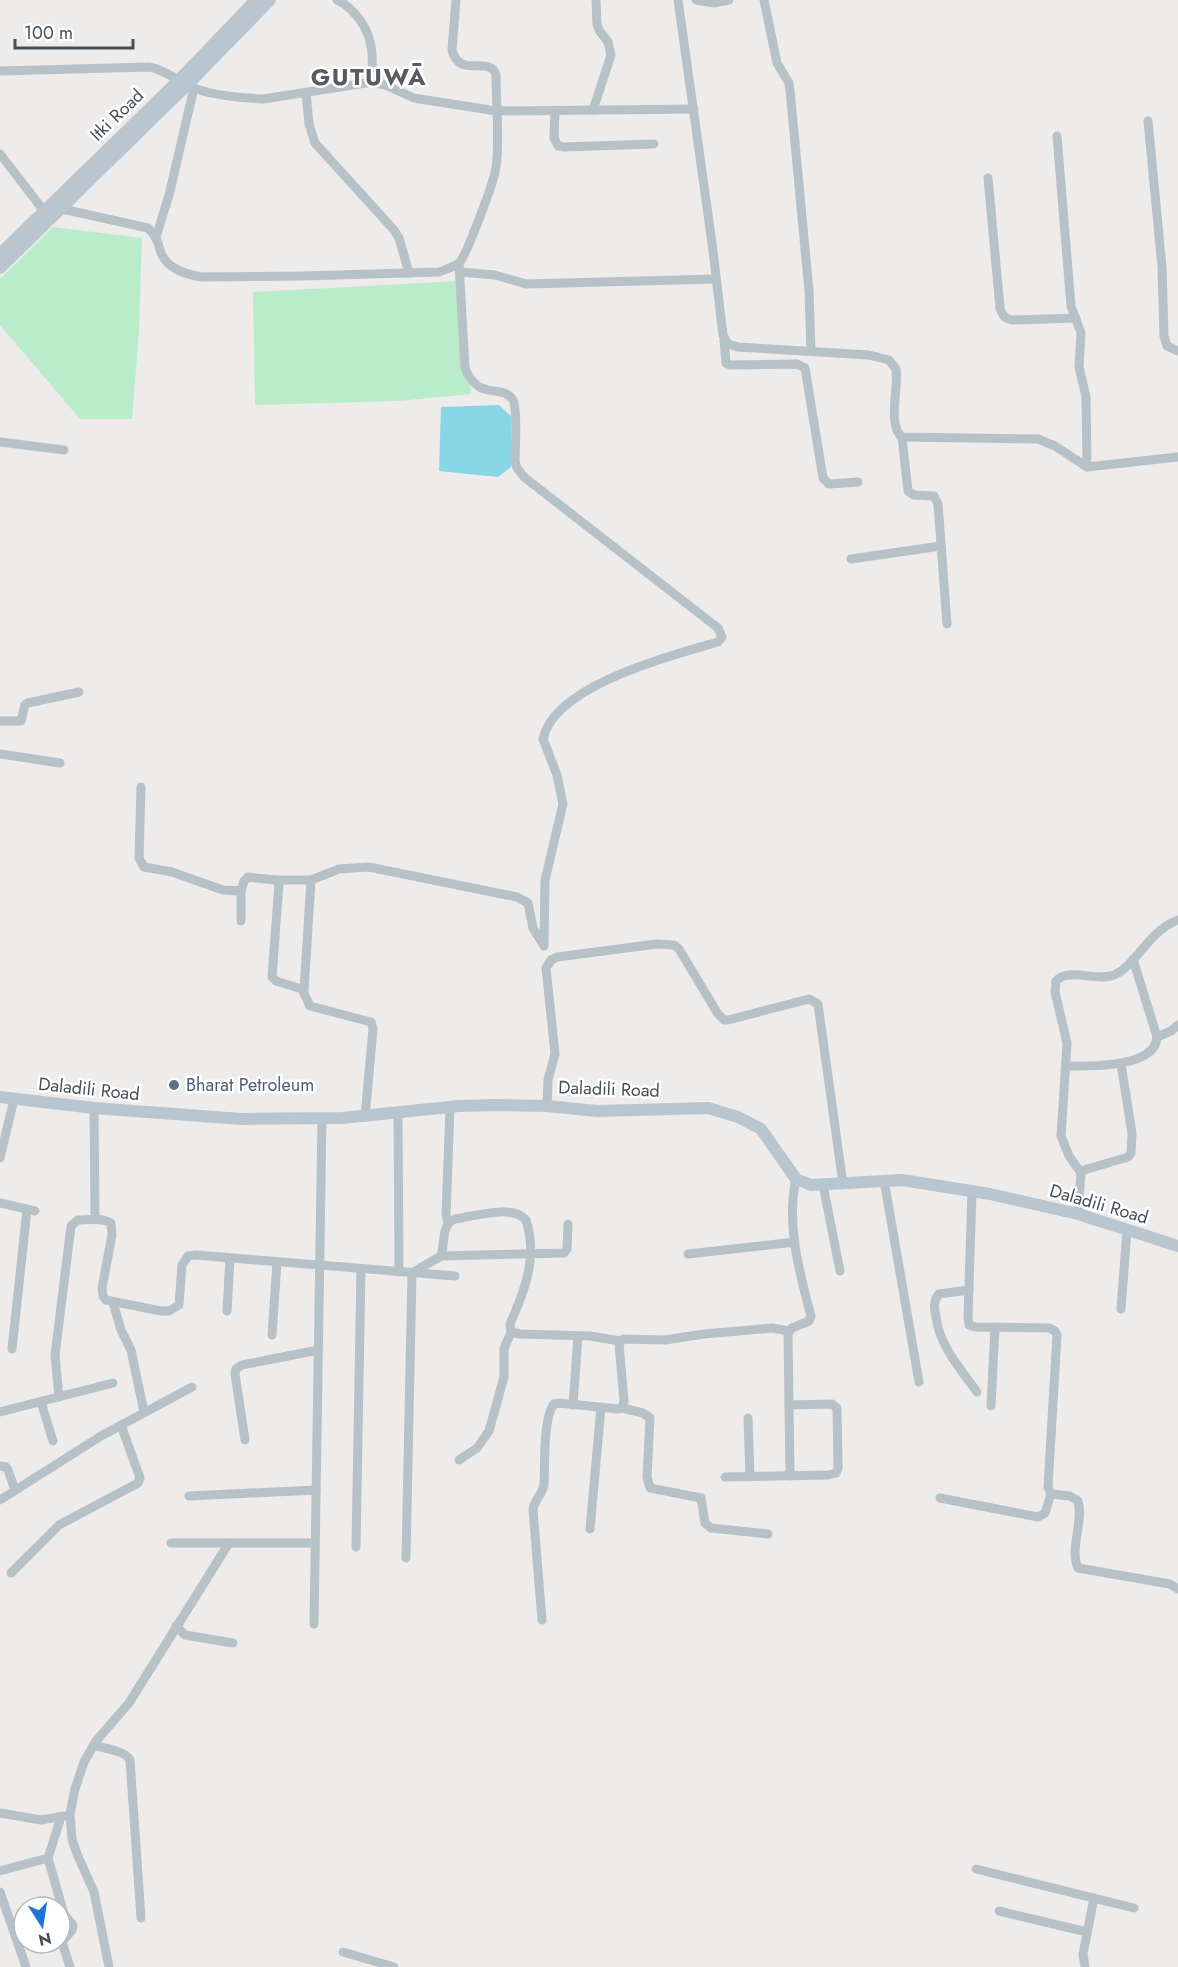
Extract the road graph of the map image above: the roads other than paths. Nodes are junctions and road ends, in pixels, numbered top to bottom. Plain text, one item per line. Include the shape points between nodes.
1 (256, 0) edge
2 (270, 0) edge
3 (337, 0) edge
4 (456, 0) edge
5 (596, 0) edge
6 (678, 0) edge
7 (696, 0) edge
8 (729, 0) edge
9 (764, 0) edge
10 (0, 70) edge
11 (372, 82) junction
12 (187, 84) junction
13 (306, 93) junction
14 (694, 109) junction
15 (555, 110) junction
16 (593, 110) junction
17 (496, 111) junction
18 (1148, 121) dead end
19 (1056, 136) dead end
20 (654, 144) dead end
21 (0, 154) edge
22 (988, 178) dead end
23 (52, 208) junction
24 (156, 237) junction
25 (0, 254) edge
26 (0, 268) edge
27 (460, 268) junction
28 (409, 273) junction
29 (716, 279) junction
30 (1077, 318) junction
31 (724, 339) junction
32 (811, 351) junction
33 (1178, 351) edge
34 (902, 437) junction
35 (0, 442) edge
36 (64, 450) dead end
37 (1178, 457) edge
38 (1087, 467) junction
39 (858, 482) dead end
40 (941, 546) junction
41 (851, 559) dead end
42 (947, 624) dead end
43 (79, 692) dead end
44 (0, 721) edge
45 (0, 754) edge
46 (60, 763) dead end
47 (141, 787) dead end
48 (275, 880) junction
49 (311, 880) junction
50 (241, 891) junction
51 (1178, 920) edge
52 (241, 921) dead end
53 (544, 946) junction
54 (1133, 959) junction
55 (551, 960) junction
56 (304, 991) junction
57 (1178, 1025) edge
58 (1157, 1037) junction
59 (1121, 1064) junction
60 (1067, 1066) junction
61 (0, 1097) edge
62 (14, 1099) junction
63 (547, 1106) junction
64 (94, 1108) junction
65 (450, 1108) junction
66 (398, 1113) junction
67 (365, 1117) junction
68 (322, 1119) junction
69 (0, 1158) edge
70 (1081, 1173) junction
71 (796, 1179) junction
72 (884, 1180) junction
73 (843, 1184) junction
74 (823, 1185) junction
75 (972, 1192) junction
76 (0, 1203) edge
77 (1078, 1214) junction
78 (95, 1219) junction
79 (448, 1222) junction
80 (568, 1224) dead end
81 (1128, 1230) junction
82 (795, 1242) junction
83 (1178, 1246) edge
84 (688, 1254) dead end
85 (530, 1255) junction
86 (441, 1256) junction
87 (230, 1258) junction
88 (277, 1262) junction
89 (319, 1266) junction
90 (361, 1269) junction
91 (840, 1271) dead end
92 (399, 1272) junction
93 (412, 1273) junction
94 (455, 1276) dead end
95 (969, 1290) junction
96 (113, 1302) junction
97 (1121, 1309) dead end
98 (227, 1311) dead end
99 (995, 1327) junction
100 (789, 1331) junction
101 (511, 1332) junction
102 (272, 1335) dead end
103 (578, 1336) junction
104 (620, 1341) junction
105 (12, 1349) dead end
106 (318, 1350) junction
107 (919, 1382) dead end
108 (113, 1383) dead end
109 (192, 1387) dead end
110 (977, 1392) dead end
111 (59, 1397) junction
112 (41, 1402) junction
113 (573, 1405) junction
114 (789, 1406) junction
115 (992, 1406) dead end
116 (601, 1407) junction
117 (622, 1408) junction
118 (0, 1412) edge
119 (144, 1412) junction
120 (748, 1418) dead end
121 (121, 1425) junction
122 (244, 1440) dead end
123 (53, 1441) dead end
124 (459, 1460) dead end
125 (0, 1466) edge
126 (790, 1476) junction
127 (725, 1477) dead end
128 (750, 1477) junction
129 (15, 1490) junction
130 (316, 1490) junction
131 (1051, 1494) junction
132 (189, 1496) dead end
133 (940, 1498) dead end
134 (0, 1500) edge
135 (590, 1529) dead end
136 (768, 1534) dead end
137 (171, 1543) dead end
138 (229, 1543) junction
139 (315, 1543) junction
140 (356, 1547) dead end
141 (406, 1558) dead end
142 (11, 1573) dead end
143 (1178, 1588) edge
144 (542, 1620) dead end
145 (314, 1624) dead end
146 (176, 1626) junction
147 (233, 1643) dead end
148 (94, 1745) junction
149 (0, 1813) edge
150 (65, 1816) junction
151 (48, 1858) junction
152 (976, 1869) dead end
153 (0, 1871) edge
154 (0, 1892) edge
155 (1094, 1898) junction
156 (1134, 1908) dead end
157 (999, 1911) dead end
158 (141, 1918) dead end
159 (1087, 1932) junction
160 (343, 1952) dead end
161 (26, 1967) edge
162 (70, 1967) edge
163 (109, 1967) edge
164 (394, 1967) edge
165 (1085, 1967) edge

1 - 12 main road, Itki Road
2 - 12 main road
3 - 11 street via 349,7 370,36
4 - 17 street via 454,57 464,65 494,70
5 - 16 street via 597,24 611,55
6 - 14 street
7 - 8 street
9 - 32 street via 777,63 790,90
10 - 12 street via 149,67 161,69
11 - 13 street
11 - 17 street via 414,98
12 - 13 street via 245,98
12 - 23 main road, Itki Road
12 - 24 street via 169,195
13 - 28 street via 315,143 394,230
14 - 16 street
14 - 29 street
15 - 16 street
15 - 17 street
15 - 20 street via 554,138 558,146
17 - 27 street via 494,179
18 - 33 street via 1162,267 1164,336 1167,346
19 - 30 street via 1071,306
21 - 23 street
22 - 30 street via 1003,315 1013,320
23 - 24 street via 143,226
23 - 25 main road, Itki Road
23 - 26 main road
24 - 28 street via 169,264 201,277
27 - 28 street
27 - 29 street via 526,284
27 - 53 street via 465,368 478,387 512,398 515,462 520,472 718,628 722,637 718,642 596,685 548,726 543,739 563,804 545,880
29 - 31 street
30 - 38 street via 1081,333 1079,367 1086,397
31 - 32 street via 738,347
31 - 39 street via 726,363 730,365 797,364 805,368 823,478 830,484
32 - 34 street via 869,355 894,364 895,423
34 - 38 street via 1038,439
34 - 40 street via 908,491 936,499
35 - 36 street
37 - 38 street
40 - 41 street
40 - 42 street
43 - 44 street via 28,703 21,721
45 - 46 street
47 - 50 street via 141,865 223,890
48 - 49 street
48 - 50 street via 249,877
48 - 56 street via 279,886 272,977
49 - 53 street via 339,869 369,867 516,897 528,903 533,928
49 - 56 street
50 - 52 street
51 - 54 street via 1154,935
53 - 55 street
54 - 58 street
54 - 60 street via 1113,975 1064,975 1056,981
55 - 63 street via 546,968 555,1054
55 - 73 street via 674,945 724,1020 815,1000 820,1008
56 - 67 street via 310,1006 367,1020 373,1025
57 - 58 street
58 - 59 street via 1149,1053
59 - 60 street
59 - 70 street via 1132,1133 1131,1153
60 - 70 street via 1062,1136
61 - 62 main road, Daladili Road
62 - 64 main road, Daladili Road
62 - 69 street
63 - 65 main road, Daladili Road
63 - 71 main road, Daladili Road via 597,1111 692,1108 724,1112 761,1129
64 - 68 main road, Daladili Road via 241,1119
64 - 78 street
65 - 66 main road, Daladili Road
65 - 79 street
66 - 67 main road, Daladili Road
66 - 92 street
67 - 68 main road, Daladili Road
68 - 89 street
70 - 77 street
71 - 74 main road, Daladili Road
71 - 82 street via 792,1207
72 - 73 main road, Daladili Road
72 - 75 main road, Daladili Road
72 - 107 street
73 - 74 main road, Daladili Road
74 - 91 street
75 - 77 main road, Daladili Road
75 - 95 street
76 - 105 street via 31,1210
77 - 81 main road, Daladili Road
78 - 96 street via 111,1223 102,1288 103,1296
78 - 111 street via 78,1220 71,1226 55,1355
79 - 85 street via 516,1212 528,1227
79 - 86 street
80 - 85 street via 566,1251
81 - 83 main road, Daladili Road
81 - 97 street
82 - 84 street
82 - 100 street via 811,1316 809,1321
85 - 86 street
85 - 101 street via 528,1277 510,1324
86 - 93 street
87 - 88 street
87 - 96 street via 188,1256 182,1265 178,1305 170,1311
87 - 98 street
88 - 89 street
88 - 102 street
89 - 90 street
89 - 106 street
90 - 92 street
90 - 140 street
92 - 93 street
93 - 94 street
93 - 141 street
95 - 99 street via 969,1325
95 - 110 street via 939,1294 934,1301 942,1342
96 - 119 street via 120,1330 131,1350
99 - 115 street
99 - 131 street via 1049,1328 1057,1335 1048,1487
100 - 104 street via 772,1328
100 - 114 street
101 - 103 street
101 - 124 street via 504,1349 504,1377 489,1431 480,1445
103 - 104 street
103 - 113 street
104 - 117 street
106 - 122 street via 236,1369
106 - 130 street
108 - 111 street
109 - 119 street
111 - 112 street
112 - 118 street
112 - 123 street
113 - 116 street
113 - 144 street via 551,1406 544,1485 533,1505
114 - 126 street
114 - 126 street via 831,1404 838,1412 836,1473
116 - 117 street
116 - 135 street
117 - 136 street via 650,1418 646,1480 650,1488 701,1498 705,1523 711,1528
119 - 121 street
120 - 128 street
121 - 129 street
121 - 142 street via 140,1478 138,1483 59,1525
125 - 129 street via 8,1470
126 - 128 street
127 - 128 street
129 - 134 street
130 - 132 street
130 - 139 street
131 - 133 street via 1045,1513 1038,1517
131 - 143 street via 1078,1501 1078,1568
137 - 138 street
138 - 139 street
138 - 146 street
139 - 145 street
146 - 147 street via 185,1635
146 - 148 street via 129,1703
148 - 150 street
148 - 158 street via 127,1755 130,1760
149 - 150 street via 41,1820
150 - 151 street
150 - 163 street via 94,1892
151 - 153 street
151 - 162 street via 64,1914 73,1925 62,1942
152 - 155 street
154 - 161 street
155 - 156 street
155 - 159 street
157 - 159 street
159 - 165 street
160 - 164 street

